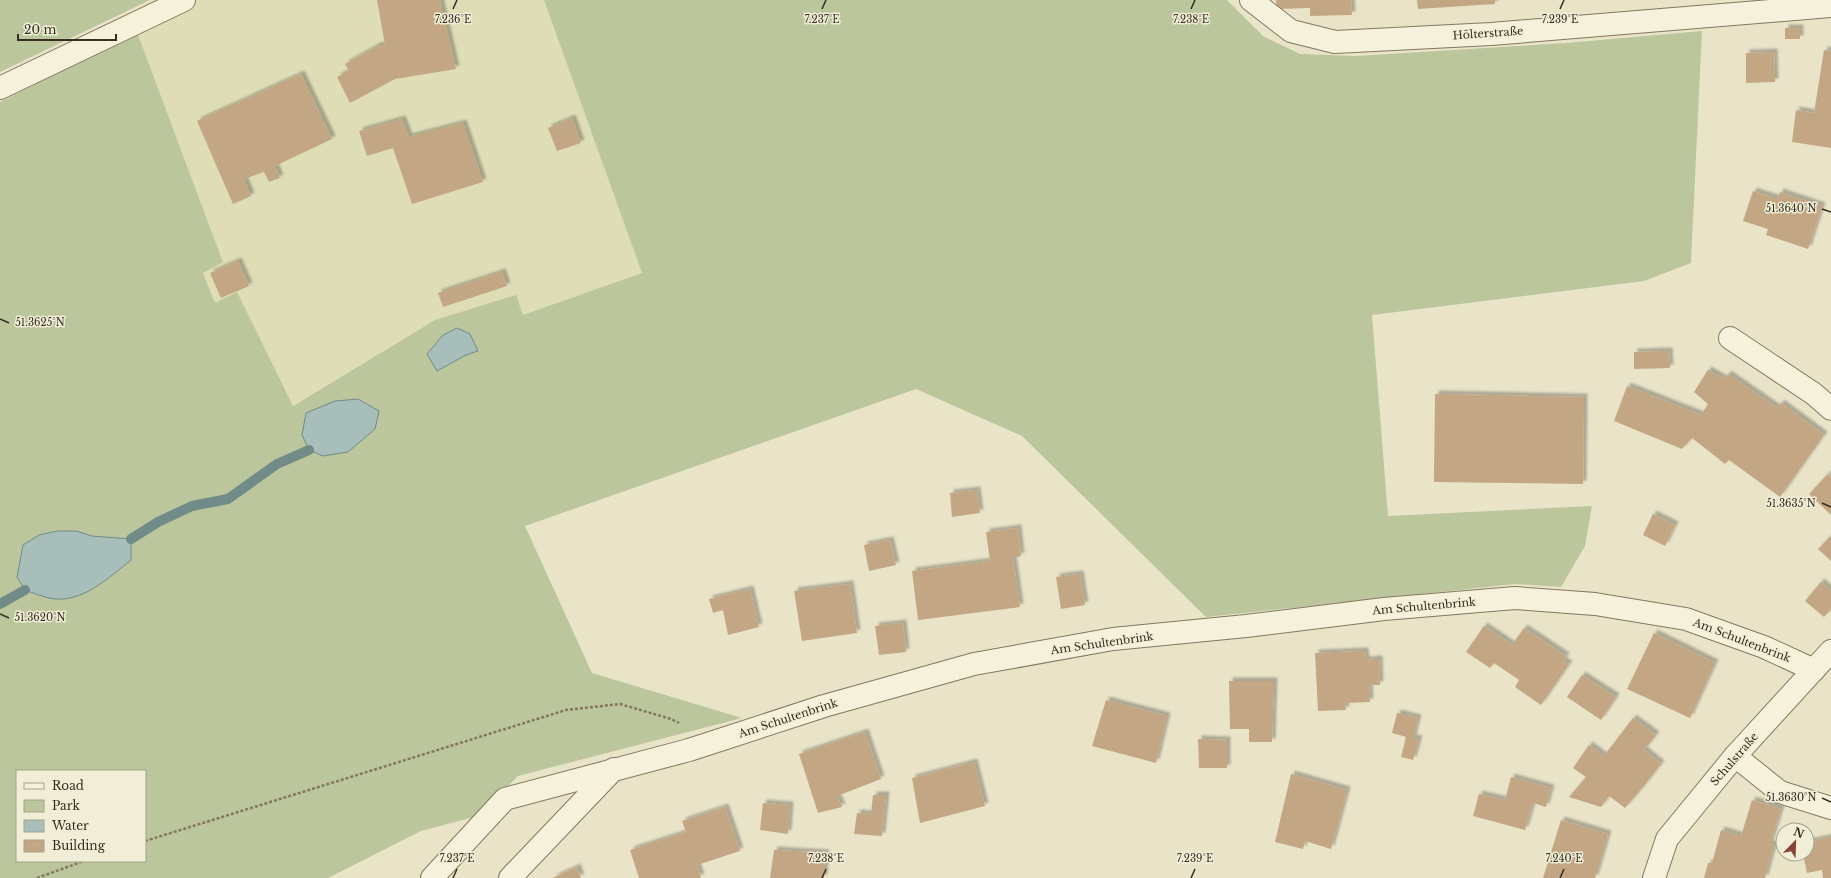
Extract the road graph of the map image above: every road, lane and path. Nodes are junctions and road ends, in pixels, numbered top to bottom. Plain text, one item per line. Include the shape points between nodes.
1 (184, 0) edge
2 (1251, 0) edge
3 (1831, 6) edge
4 (0, 88) edge
5 (1730, 338) dead end
6 (1831, 409) edge
7 (1831, 651) edge
8 (1814, 670) junction
9 (715, 742) junction
10 (1735, 756) junction
11 (614, 770) junction
12 (1831, 808) edge
13 (146, 841) edge
14 (81, 862) edge
15 (37, 878) edge
16 (432, 878) edge
17 (510, 878) edge
18 (1654, 878) edge

1 - 4 street
2 - 3 street, Hölterstraße via 1291,31 1335,42 1491,34
5 - 6 street via 1814,394
7 - 8 street, Schulstraße
8 - 9 street, Am Schultenbrink via 1764,647 1686,619 1595,604 1515,598 1384,609 1113,639 974,664 824,706
8 - 10 street, Schulstraße
9 - 11 street, Am Schultenbrink
9 - 13 path via 671,719 620,704 566,710
10 - 12 street via 1780,792
10 - 18 street, Schulstraße via 1666,839
11 - 16 street, Am Schultenbrink via 505,799
11 - 17 street
14 - 15 path

